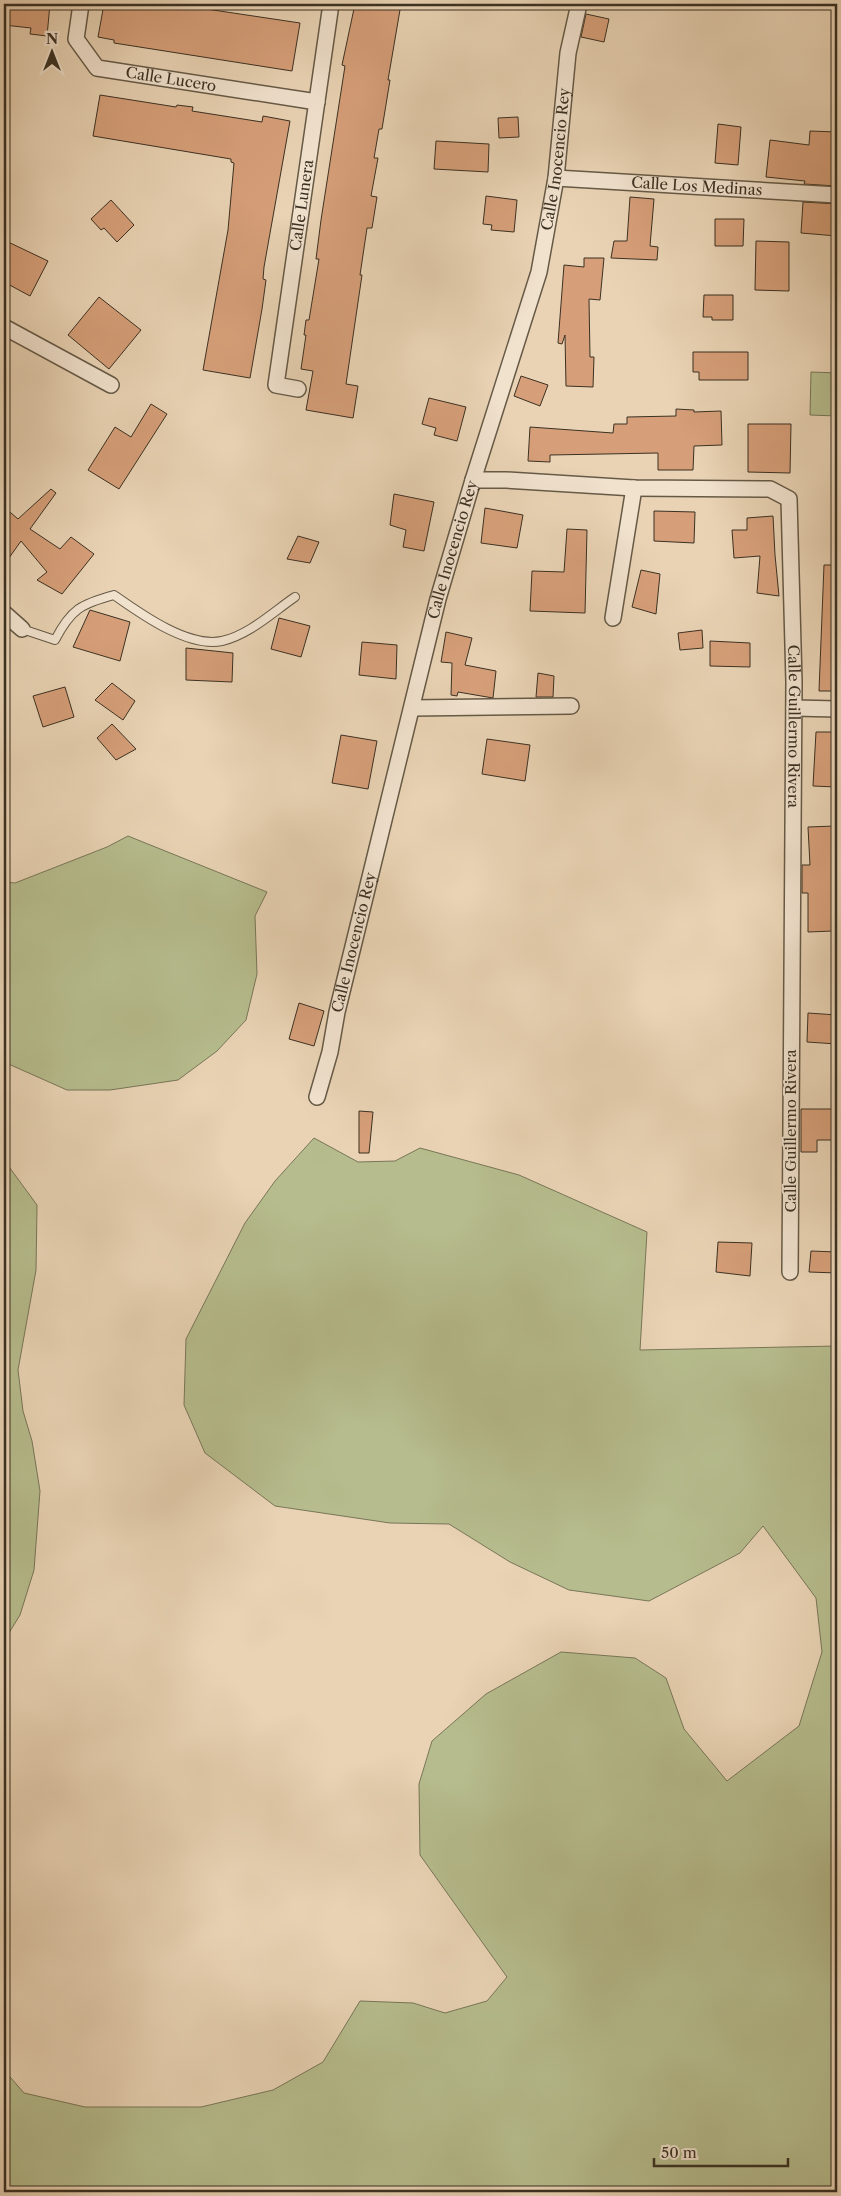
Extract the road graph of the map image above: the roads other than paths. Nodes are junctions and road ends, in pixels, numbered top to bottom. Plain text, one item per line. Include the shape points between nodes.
1 (81, 4) edge
2 (331, 4) edge
3 (579, 4) edge
4 (317, 102) junction
5 (556, 178) junction
6 (837, 196) edge
7 (4, 326) edge
8 (110, 385) dead end
9 (298, 389) dead end
10 (472, 480) junction
11 (634, 488) junction
12 (295, 597) dead end
13 (4, 613) edge
14 (613, 618) dead end
15 (22, 630) joint
16 (571, 706) dead end
17 (412, 708) junction
18 (794, 708) junction
19 (837, 709) edge
20 (317, 1097) dead end
21 (790, 1272) dead end

1 - 4 street, Calle Lucero via 76,39 97,68
2 - 4 street, Calle Lunera
3 - 5 street, Calle Inocencio Rey via 568,54
4 - 9 street, Calle Lunera via 276,384
5 - 6 street, Calle Los Medinas
5 - 10 street, Calle Inocencio Rey via 539,272
7 - 8 street
10 - 11 street, Calle Guillermo Rivera
10 - 17 street, Calle Inocencio Rey via 438,599
11 - 14 street
11 - 18 street, Calle Guillermo Rivera via 770,489 788,499
12 - 15 lane via 245,631 223,641 205,642 180,635 114,595 88,602 69,616 55,640
13 - 15 street
16 - 17 street
17 - 20 street, Calle Inocencio Rey
18 - 19 street
18 - 21 street, Calle Guillermo Rivera

